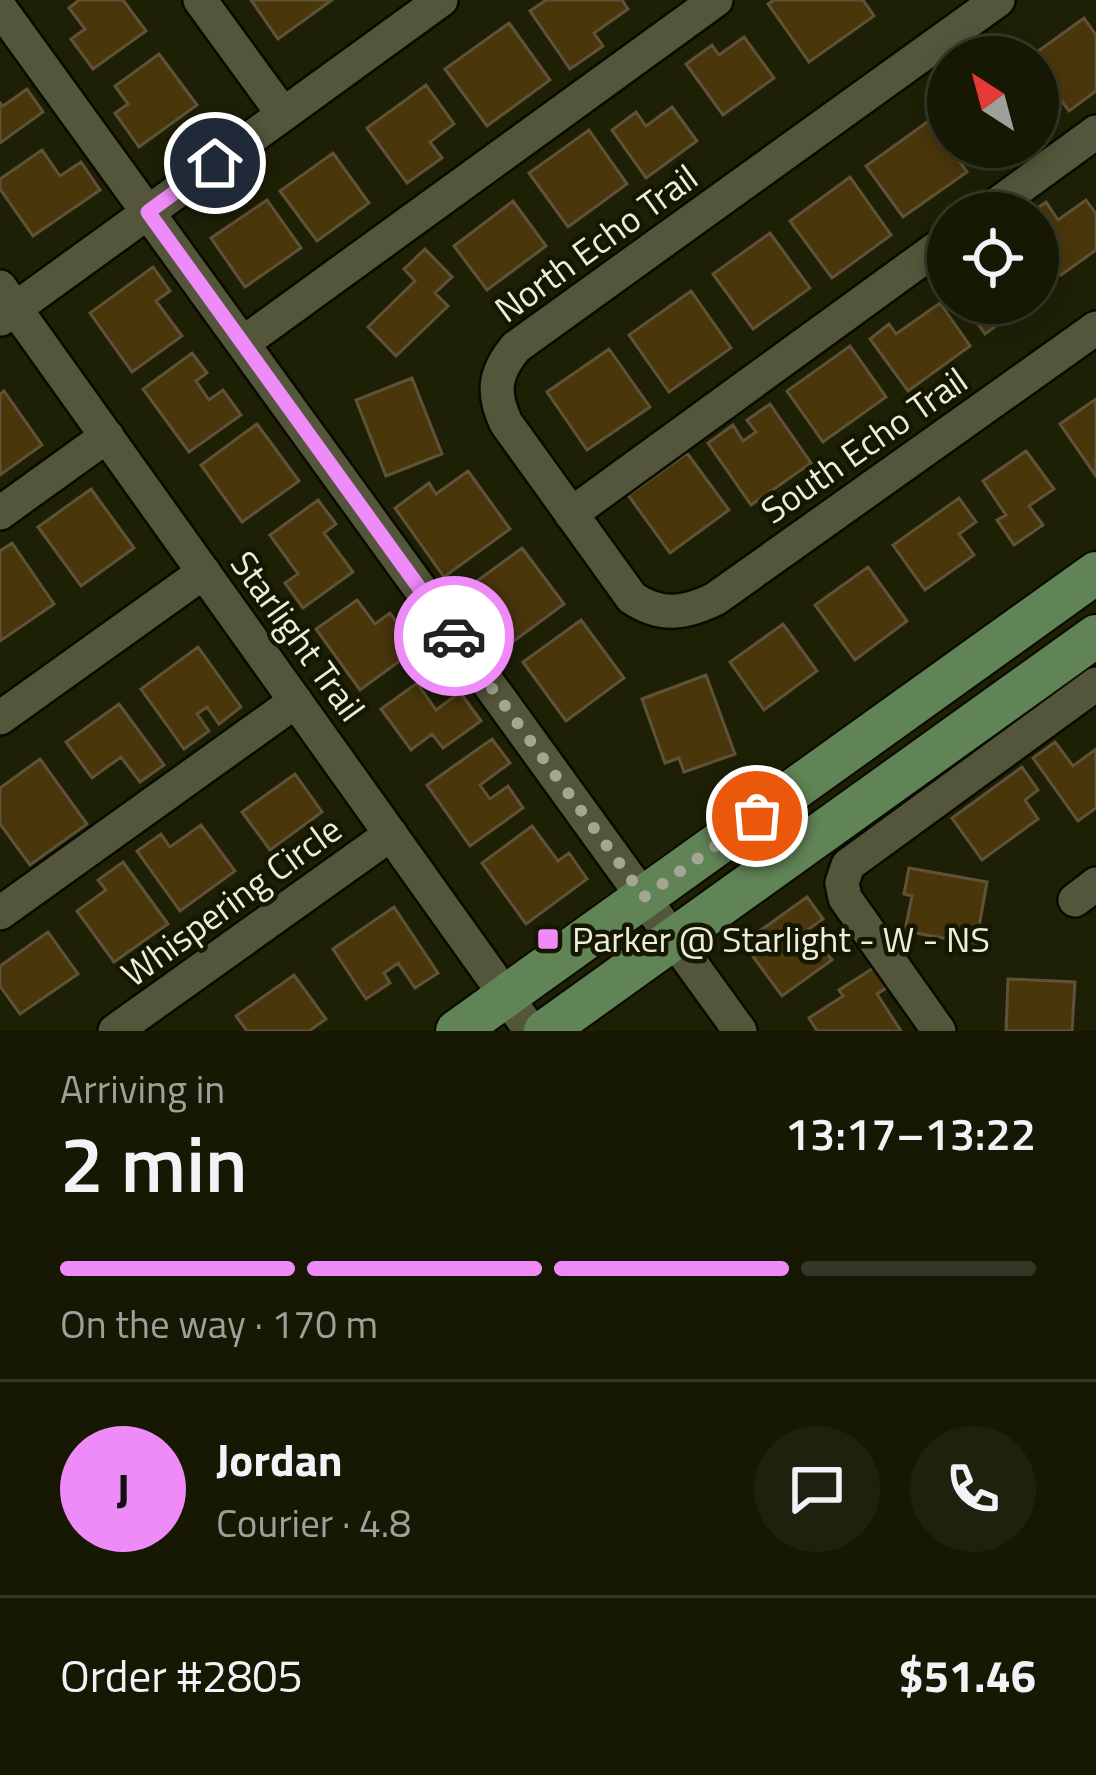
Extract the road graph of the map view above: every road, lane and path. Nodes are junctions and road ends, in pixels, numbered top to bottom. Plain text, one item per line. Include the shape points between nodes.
1 (200, 0) edge
2 (441, 0) edge
3 (716, 0) edge
4 (998, 0) edge
5 (0, 8) edge
6 (283, 114) junction
7 (1096, 132) edge
8 (1014, 192) edge
9 (148, 212) junction
10 (927, 255) edge
11 (5, 305) edge
12 (1096, 328) edge
13 (243, 343) junction
14 (107, 436) junction
15 (0, 513) edge
16 (572, 514) junction
17 (204, 572) junction
18 (1096, 572) edge
19 (671, 613) joint
20 (1096, 636) edge
21 (1096, 684) edge
22 (296, 701) junction
23 (0, 718) edge
24 (391, 834) junction
25 (644, 897) junction
26 (0, 913) edge
27 (673, 939) junction
28 (506, 996) junction
29 (116, 1031) edge
30 (457, 1031) edge
31 (531, 1031) edge
32 (544, 1031) edge
33 (740, 1031) edge
34 (939, 1031) edge

1 - 6 street
2 - 6 street
3 - 13 street
4 - 16 street, North Echo Trail via 503,363 496,402
5 - 9 street
6 - 9 street
7 - 8 street
9 - 11 street
9 - 13 street
10 - 16 street
11 - 14 street, Starlight Trail
12 - 19 street, South Echo Trail via 715,599
13 - 25 street
14 - 15 street
14 - 17 street, Starlight Trail
16 - 19 street, North Echo Trail via 632,598
17 - 22 street, Starlight Trail
17 - 23 street
18 - 25 main road
20 - 27 main road
21 - 34 street via 848,865 845,898
22 - 24 street, Starlight Trail
22 - 26 street
24 - 28 street, Starlight Trail
24 - 29 street, Whispering Circle
25 - 27 street
25 - 28 main road
27 - 32 main road
27 - 33 street
28 - 30 main road
28 - 31 street, Starlight Trail

